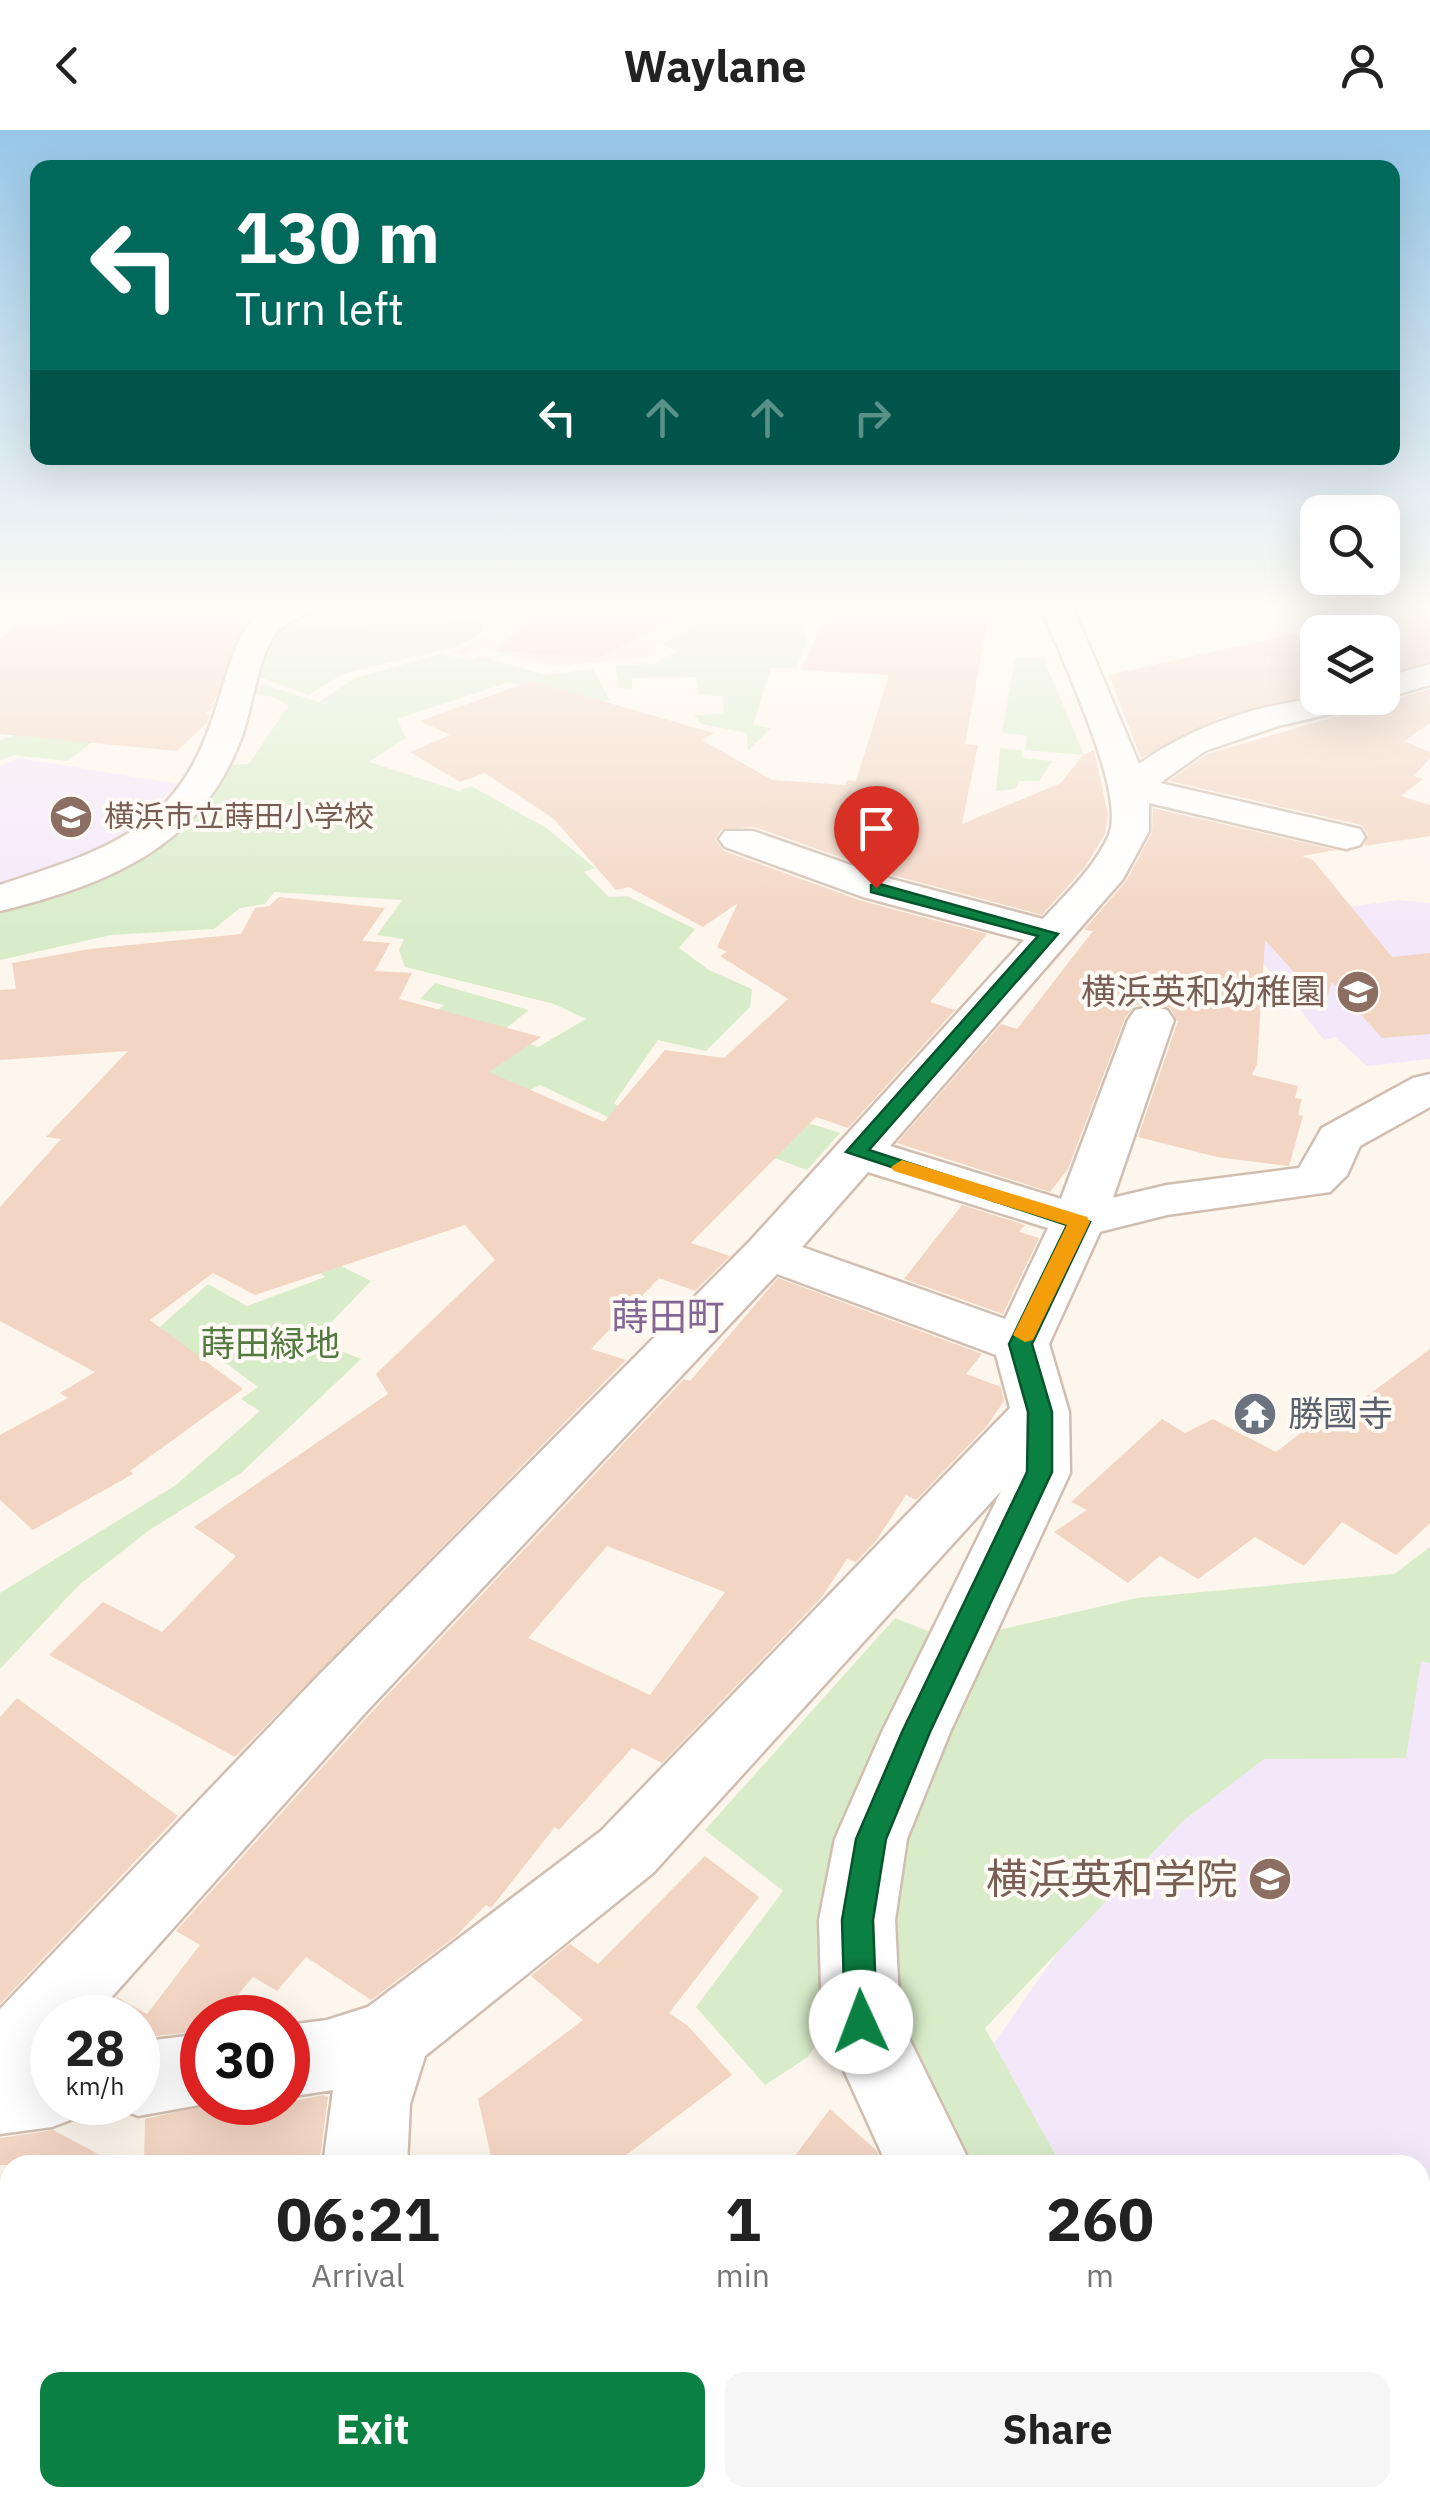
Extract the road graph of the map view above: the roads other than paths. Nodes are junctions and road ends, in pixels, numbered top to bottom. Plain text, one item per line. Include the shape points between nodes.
1 (231, 714) edge
2 (1100, 714) edge
3 (1286, 714) edge
4 (1130, 787) junction
5 (1346, 837) dead end
6 (739, 840) dead end
7 (0, 899) edge
8 (1049, 934) junction
9 (1151, 1020) dead end
10 (1430, 1088) edge
11 (856, 1152) junction
12 (1079, 1222) junction
13 (768, 1253) junction
14 (1020, 1344) junction
15 (1040, 1412) junction
16 (392, 2035) junction
17 (310, 2058) edge
18 (0, 2064) edge
19 (30, 2093) edge
20 (0, 2096) edge
21 (366, 2155) edge
22 (924, 2155) edge

1 - 7 street via 200,790 162,828 116,860
2 - 4 street
3 - 4 street via 1192,743
4 - 5 street
4 - 8 street via 1130,832 1109,871
6 - 8 street via 876,888
8 - 11 street
9 - 12 street
10 - 12 street via 1339,1138 1322,1175 1312,1181 1167,1200
11 - 12 street
11 - 13 street
12 - 14 street
13 - 14 street
13 - 18 street via 384,1650
14 - 15 street
15 - 16 street via 627,1852
15 - 22 street via 1040,1472 871,1839 858,1920 861,2022
16 - 17 street
16 - 21 street via 369,2104
19 - 20 street

